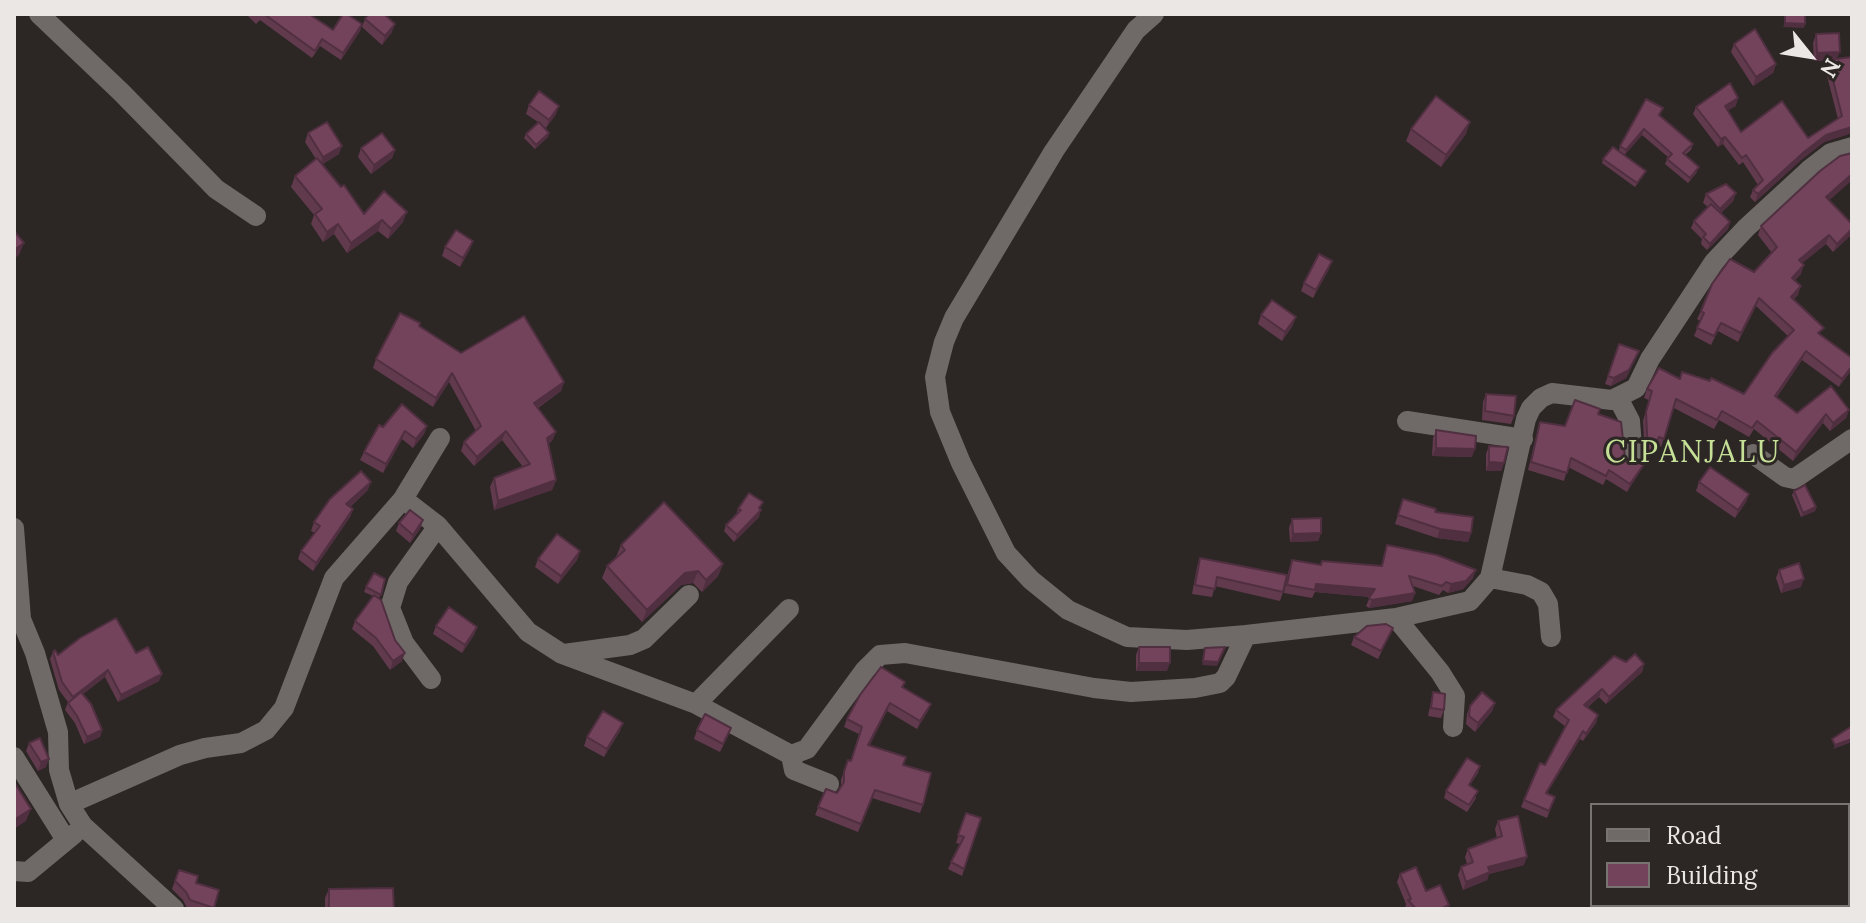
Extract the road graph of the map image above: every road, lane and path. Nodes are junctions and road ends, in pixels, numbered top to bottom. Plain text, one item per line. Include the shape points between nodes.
1 (39, 14) edge
2 (1154, 14) edge
3 (1852, 147) edge
4 (256, 216) dead end
5 (1618, 398) junction
6 (1407, 421) dead end
7 (440, 438) dead end
8 (1523, 439) junction
9 (1852, 439) edge
10 (1753, 454) dead end
11 (1633, 459) edge
12 (403, 499) junction
13 (438, 526) junction
14 (14, 528) edge
15 (1490, 578) junction
16 (689, 595) dead end
17 (789, 609) dead end
18 (1396, 618) junction
19 (1246, 635) junction
20 (1551, 637) dead end
21 (562, 654) junction
22 (431, 679) dead end
23 (696, 704) junction
24 (1453, 727) dead end
25 (791, 755) junction
26 (14, 757) edge
27 (829, 784) dead end
28 (69, 804) junction
29 (83, 826) junction
30 (66, 840) junction
31 (14, 871) edge
32 (174, 909) edge

1 - 4 street via 216,189
2 - 19 street via 1136,30 1054,151 954,318 935,377 940,412 1006,553 1068,610 1127,637 1187,640
3 - 5 street via 1831,153 1714,262 1636,388
5 - 8 street via 1552,393 1531,408
5 - 11 street via 1630,421
6 - 8 street
7 - 12 street
8 - 15 street
9 - 10 street via 1794,479
12 - 13 street
12 - 28 street via 334,578 284,708 266,730 241,743 180,755
13 - 21 street via 528,632
13 - 22 street via 398,582 390,608 404,643
14 - 28 street via 21,619 58,732 59,770
15 - 18 street via 1470,601
15 - 20 street via 1541,592 1548,604
16 - 21 street via 644,639
17 - 23 street
18 - 19 street
18 - 24 street via 1455,696
19 - 25 street via 1220,683 1131,692 905,653 880,655 807,749
21 - 23 street
23 - 25 street
25 - 27 street via 794,770
26 - 30 street
28 - 29 street
29 - 30 street
29 - 32 street
30 - 31 street via 28,872

